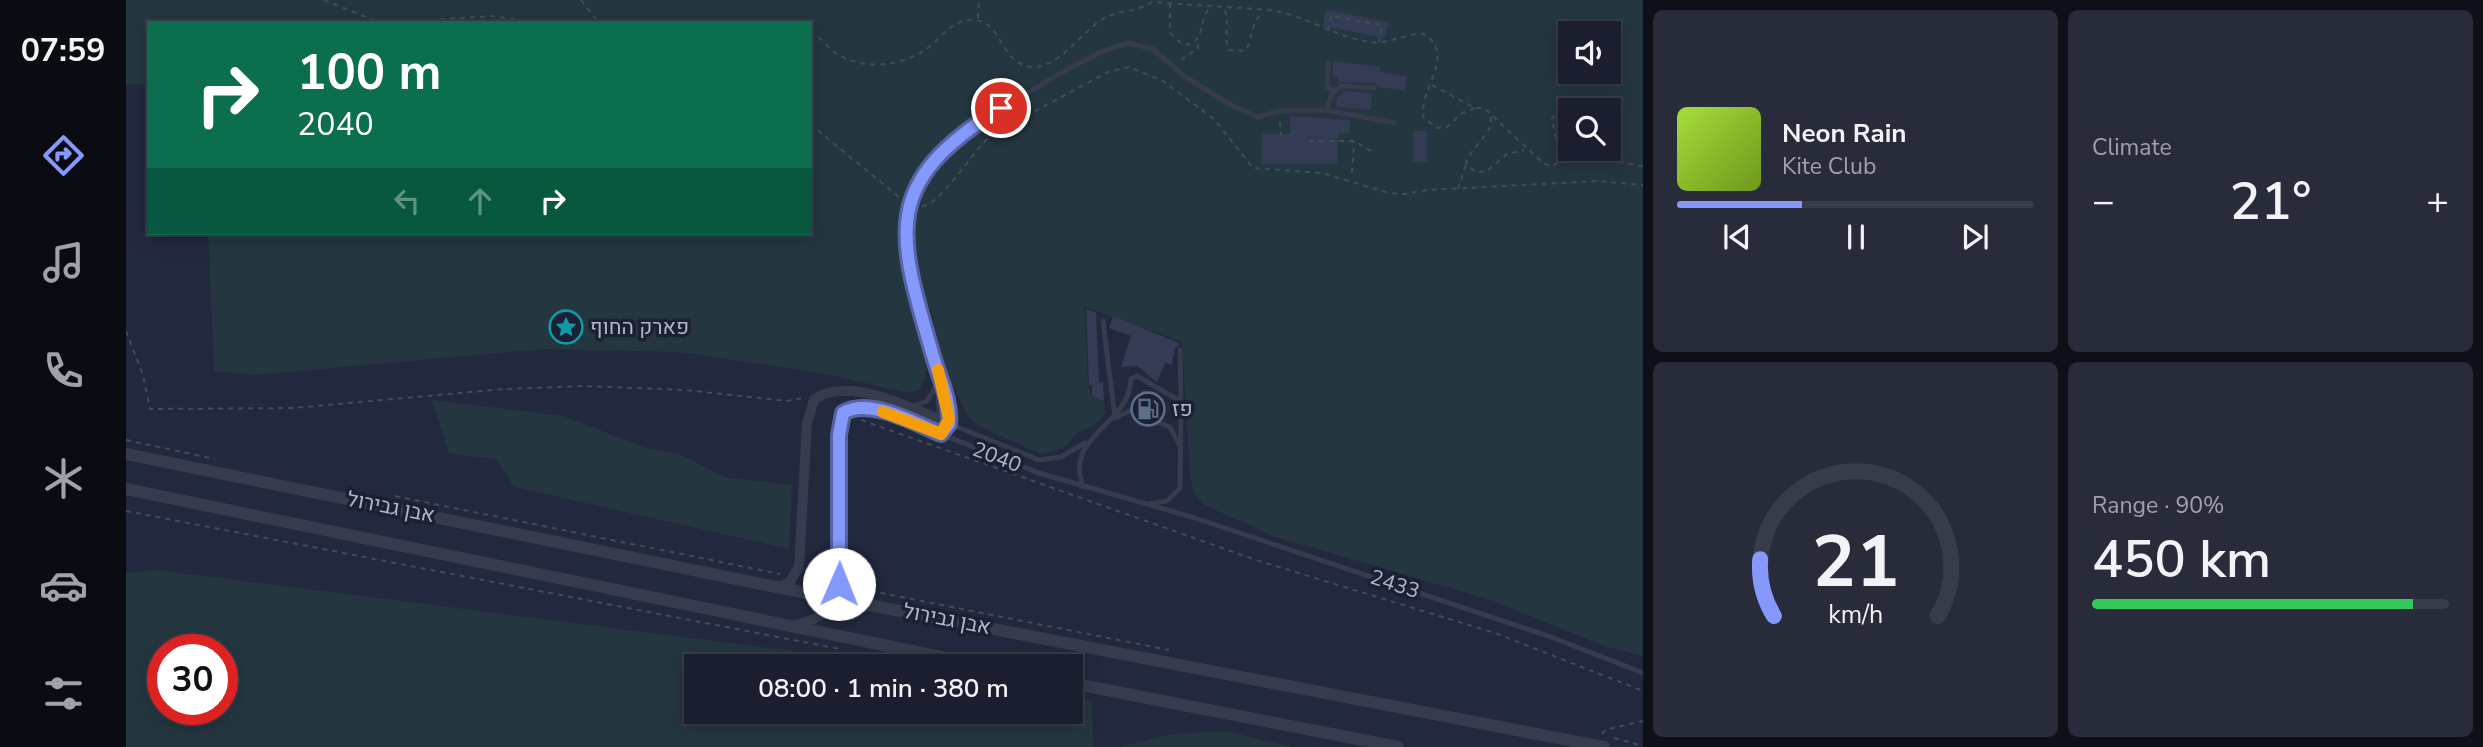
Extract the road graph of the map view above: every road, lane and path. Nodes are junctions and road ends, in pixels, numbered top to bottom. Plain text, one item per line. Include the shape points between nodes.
1 (324, 0) edge
2 (581, 0) edge
3 (979, 0) edge
4 (1169, 2) junction
5 (1211, 6) junction
6 (1224, 7) junction
7 (1264, 11) junction
8 (978, 19) junction
9 (390, 21) edge
10 (414, 21) edge
11 (527, 21) edge
12 (597, 21) edge
13 (1328, 31) junction
14 (812, 34) edge
15 (1200, 38) junction
16 (1379, 43) junction
17 (1328, 63) dead end
18 (1172, 65) junction
19 (1431, 85) junction
20 (1374, 88) dead end
21 (1334, 91) junction
22 (1475, 108) junction
23 (1326, 110) junction
24 (1279, 111) junction
25 (1558, 114) edge
26 (1491, 116) junction
27 (1394, 123) dead end
28 (812, 126) edge
29 (1281, 135) dead end
30 (1309, 141) dead end
31 (1354, 141) junction
32 (1525, 150) junction
33 (1558, 150) edge
34 (1371, 151) dead end
35 (1559, 161) edge
36 (1614, 161) edge
37 (1466, 163) junction
38 (1643, 166) edge
39 (1352, 173) dead end
40 (1643, 185) edge
41 (1458, 189) junction
42 (910, 206) junction
43 (1103, 321) dead end
44 (126, 331) edge
45 (1180, 350) dead end
46 (935, 363) junction
47 (936, 380) junction
48 (805, 397) dead end
49 (908, 406) junction
50 (1181, 406) junction
51 (1115, 418) junction
52 (839, 421) junction
53 (944, 422) junction
54 (941, 434) junction
55 (126, 440) edge
56 (1088, 441) junction
57 (1182, 449) junction
58 (126, 454) edge
59 (217, 459) dead end
60 (1083, 487) junction
61 (126, 489) edge
62 (388, 494) dead end
63 (1143, 504) junction
64 (126, 511) edge
65 (795, 577) junction
66 (839, 584) junction
67 (776, 587) junction
68 (837, 598) junction
69 (790, 626) junction
70 (845, 650) dead end
71 (927, 654) edge
72 (1643, 673) edge
73 (1083, 685) edge
74 (1643, 691) edge
75 (1643, 722) edge
76 (1600, 746) edge
77 (1398, 747) edge

1 - 9 path via 371,19
2 - 12 path
3 - 8 path
4 - 5 path
4 - 8 path via 1152,2 1139,11 1104,18 1049,63 1037,67 1012,57 988,23
4 - 15 path via 1170,33 1175,41 1192,45
5 - 6 path
5 - 15 path via 1205,12
6 - 7 path
6 - 7 path via 1228,21 1225,41 1229,50 1236,52 1245,51 1252,26
7 - 13 path via 1286,12
8 - 14 path via 950,26 927,50 887,64 839,55
10 - 11 path via 491,16
13 - 16 path
13 - 16 path via 1331,16 1382,25
15 - 18 path via 1198,48
16 - 19 path via 1410,33 1431,38 1437,61
17 - 21 lane via 1327,87
18 - 24 lane via 1233,106 1258,117
18 - 42 lane via 1153,49 1128,43 1066,70 962,132 919,181
19 - 22 path
19 - 22 path via 1421,109 1431,125 1447,127
20 - 21 lane via 1342,86
21 - 23 lane
22 - 26 path via 1484,108
23 - 24 lane
23 - 27 lane
24 - 29 path
25 - 33 path via 1552,118
26 - 32 path
26 - 37 path via 1489,129 1469,152
28 - 42 path
30 - 31 path
31 - 34 path
31 - 39 path
32 - 35 path via 1544,164 1553,166
32 - 37 path via 1507,154 1486,172 1474,172
36 - 38 path
37 - 41 path
40 - 41 path via 1598,181
41 - 42 path via 1389,193 1322,173 1254,168 1214,119 1163,81 1129,67 1108,72 992,134 935,201 928,206
42 - 46 lane via 906,246
43 - 51 lane
44 - 48 path via 150,409 293,408 584,386 787,401
45 - 50 lane
46 - 47 lane
46 - 53 lane via 946,396
47 - 49 lane via 932,397
47 - 53 lane
49 - 53 street, 2040
49 - 65 street, 2040 via 853,391 824,394 814,400 807,423
50 - 51 lane via 1175,398 1134,376
50 - 57 lane
51 - 56 lane
51 - 57 lane via 1129,411 1170,428
52 - 54 street, 2040 via 849,410 872,409
52 - 66 street
52 - 74 path via 846,424 855,418 1256,561 1495,633
53 - 54 lane
53 - 56 lane, 2040 via 1039,460 1060,457
54 - 60 lane, 2040
55 - 59 path
56 - 60 lane via 1078,466
57 - 63 lane via 1177,493 1160,503
58 - 67 street, אבן גבירול
60 - 63 lane, 2040
61 - 69 street, אבן גבירול
62 - 65 path
63 - 72 lane, 2433 via 1481,613
64 - 70 path
65 - 66 path
65 - 67 street
66 - 68 street
67 - 68 street, אבן גבירול
68 - 69 street via 824,612
68 - 76 street, אבן גבירול
69 - 71 street, אבן גבירול
73 - 77 street
75 - 76 path via 1605,730

